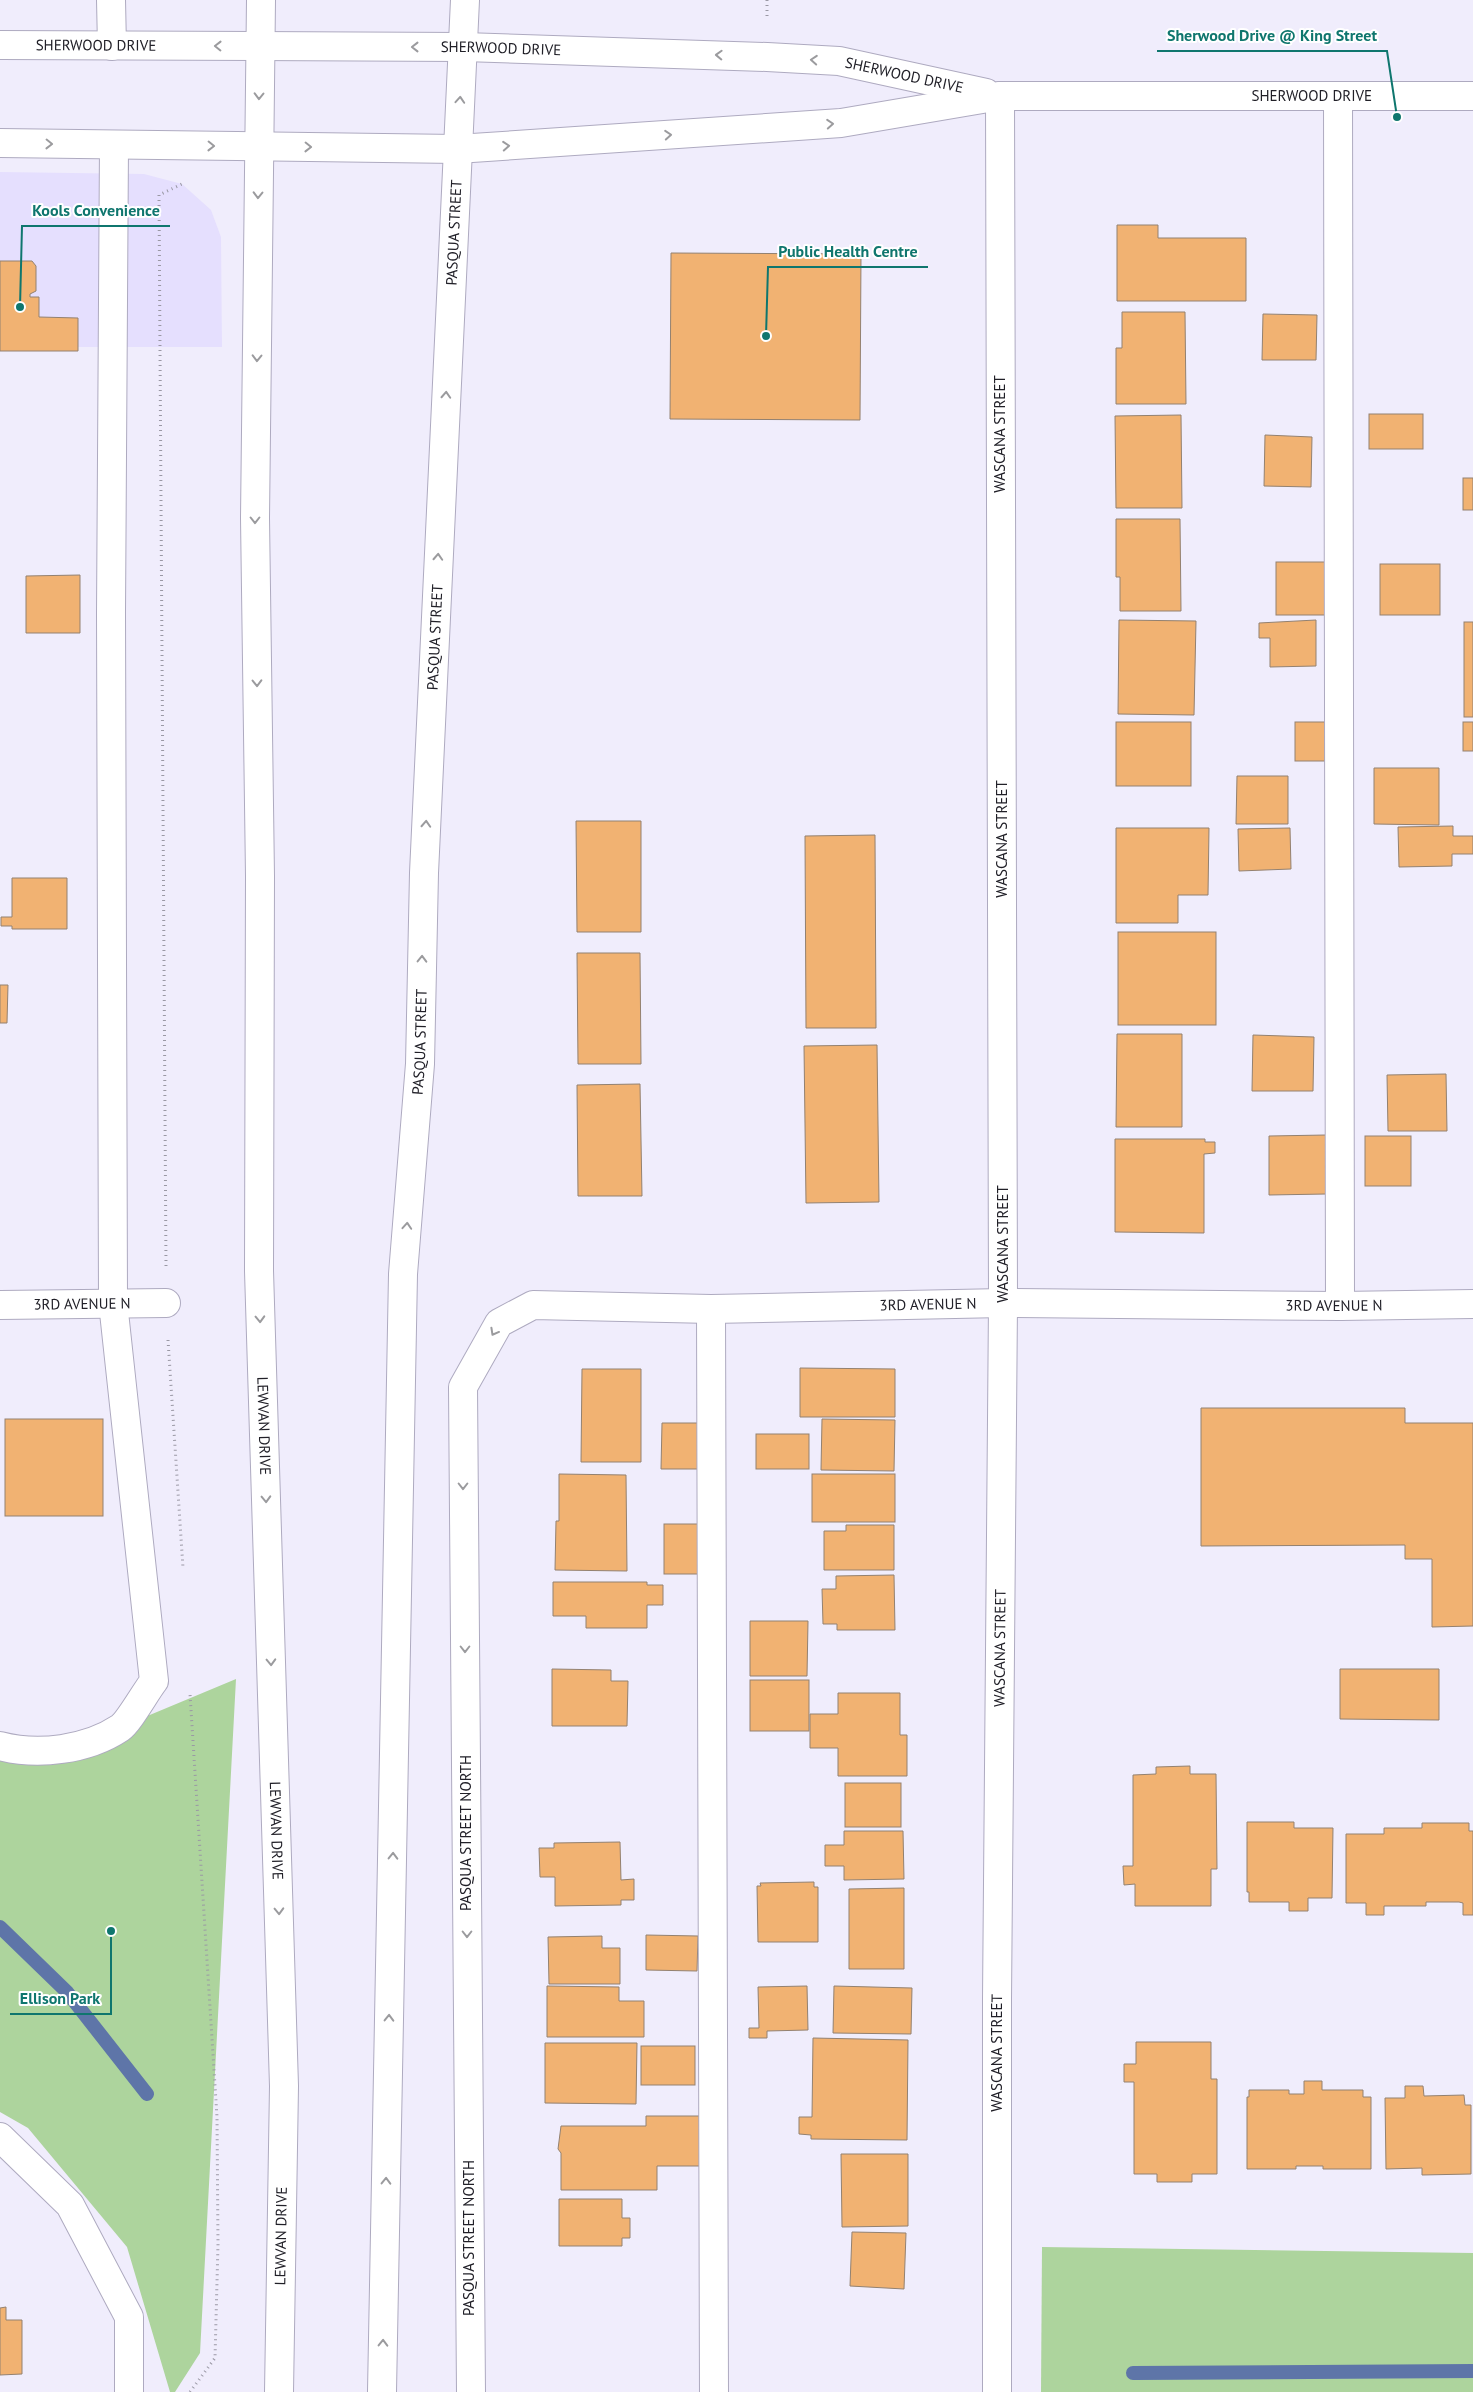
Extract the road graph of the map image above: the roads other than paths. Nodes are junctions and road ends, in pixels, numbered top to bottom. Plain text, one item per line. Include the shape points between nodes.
1 (111, 0) edge
2 (261, 0) edge
3 (465, 0) edge
4 (0, 45) edge
5 (112, 46) junction
6 (260, 47) junction
7 (464, 47) junction
8 (1000, 96) junction
9 (1338, 96) junction
10 (1473, 96) edge
11 (0, 144) edge
12 (114, 145) junction
13 (259, 147) junction
14 (457, 149) junction
15 (166, 1303) dead end
16 (113, 1304) junction
17 (1003, 1304) junction
18 (1473, 1304) edge
19 (0, 1305) edge
20 (533, 1305) joint
21 (1340, 1306) junction
22 (710, 1309) junction
23 (0, 1746) edge
24 (0, 2138) edge
25 (128, 2392) edge
26 (278, 2392) edge
27 (382, 2392) edge
28 (471, 2392) edge
29 (714, 2392) edge
30 (998, 2392) edge

1 - 5 street
2 - 6 street
3 - 7 street, PASQUA STREET
4 - 5 street, SHERWOOD DRIVE
6 -> 5 street, SHERWOOD DRIVE
7 -> 6 street, SHERWOOD DRIVE
6 -> 13 street
8 -> 7 street, SHERWOOD DRIVE via 839,61
14 -> 7 street, PASQUA STREET
8 - 9 street, SHERWOOD DRIVE
14 -> 8 street, SHERWOOD DRIVE via 841,123
8 - 17 street, WASCANA STREET
9 - 10 street, SHERWOOD DRIVE
9 - 21 street
11 -> 12 street, SHERWOOD DRIVE
12 -> 13 street, SHERWOOD DRIVE
12 - 16 street via 111,613
13 -> 14 street, SHERWOOD DRIVE
13 -> 26 street, LEWVAN DRIVE via 255,518 260,876 259,1270 284,2086
27 -> 14 street, PASQUA STREET via 403,1274 420,1064 424,863
15 - 16 street, 3RD AVENUE N
16 - 19 street, 3RD AVENUE N
16 - 23 street via 154,1681 121,1727 78,1747 34,1750
17 - 21 street, 3RD AVENUE N
17 - 22 street, 3RD AVENUE N
17 - 30 street, WASCANA STREET via 997,2000
18 - 21 street, 3RD AVENUE N
20 - 22 street, 3RD AVENUE N
20 -> 28 street, PASQUA STREET NORTH via 499,1323 463,1388
22 - 29 street
24 - 25 street via 70,2205 129,2317

